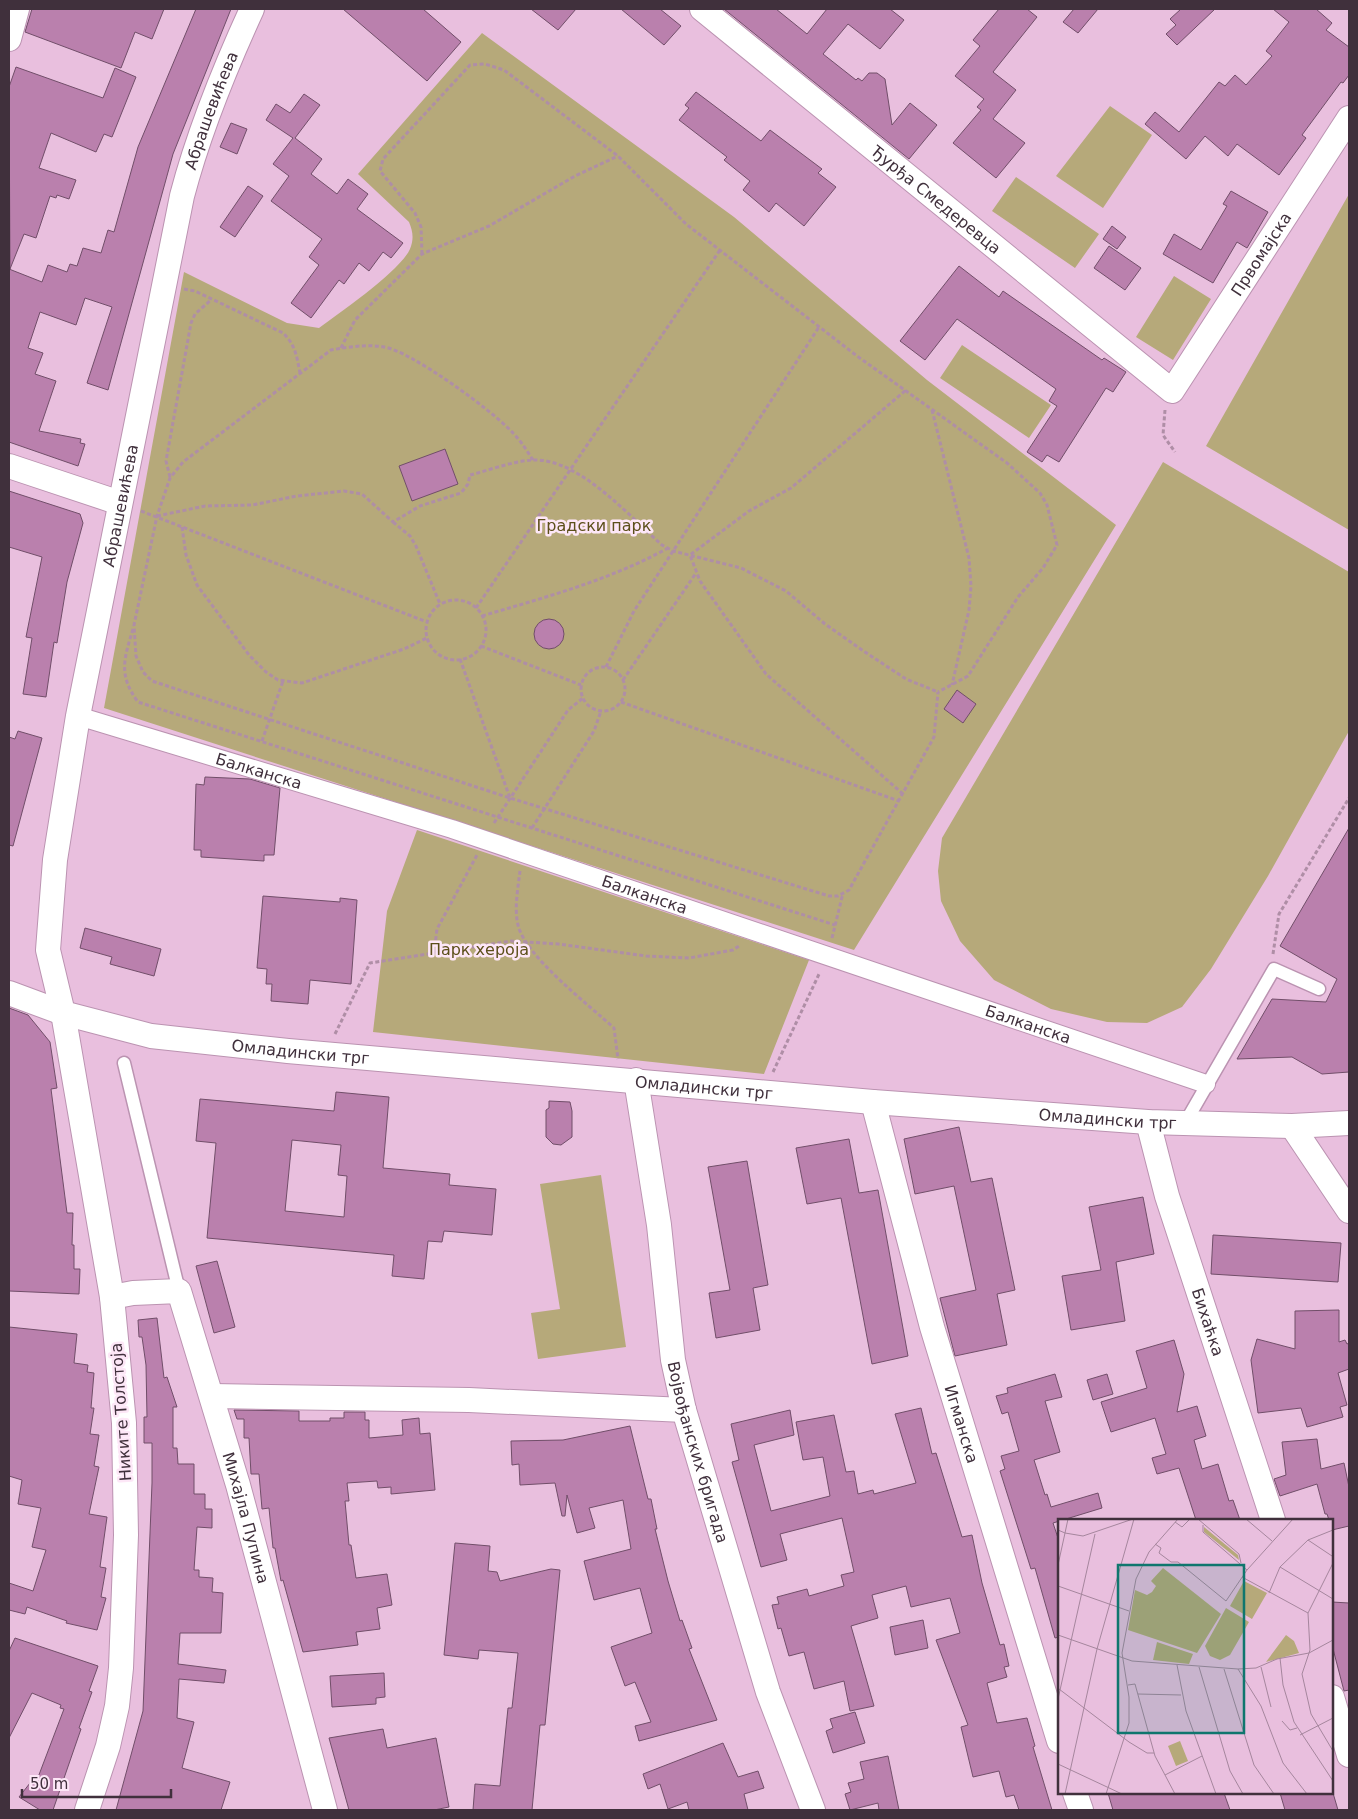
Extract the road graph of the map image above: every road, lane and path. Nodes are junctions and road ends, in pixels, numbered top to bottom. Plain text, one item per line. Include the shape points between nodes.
1 (17, 9) edge
2 (252, 9) edge
3 (702, 9) edge
4 (9, 39) edge
5 (1347, 124) edge
6 (618, 156) junction
7 (720, 250) junction
8 (422, 254) junction
9 (164, 284) junction
10 (211, 300) junction
11 (820, 327) junction
12 (340, 348) junction
13 (300, 373) junction
14 (906, 390) junction
15 (1172, 390) junction
16 (932, 409) junction
17 (1175, 452) dead end
18 (533, 460) junction
19 (9, 466) edge
20 (569, 470) junction
21 (170, 478) junction
22 (120, 502) junction
23 (157, 516) junction
24 (393, 522) junction
25 (182, 527) junction
26 (668, 548) junction
27 (673, 551) junction
28 (690, 555) junction
29 (696, 573) junction
30 (440, 604) junction
31 (476, 608) junction
32 (482, 616) junction
33 (427, 622) junction
34 (134, 625) junction
35 (427, 638) junction
36 (480, 646) junction
37 (460, 659) junction
38 (606, 667) junction
39 (624, 680) junction
40 (283, 681) junction
41 (581, 685) junction
42 (952, 685) junction
43 (938, 692) junction
44 (583, 698) junction
45 (621, 702) junction
46 (601, 711) junction
47 (78, 716) junction
48 (270, 720) junction
49 (262, 741) junction
50 (903, 794) junction
51 (510, 798) junction
52 (1349, 798) edge
53 (899, 801) junction
54 (543, 808) junction
55 (498, 817) junction
56 (532, 828) junction
57 (485, 840) junction
58 (526, 854) junction
59 (843, 893) junction
60 (835, 925) junction
61 (756, 931) junction
62 (524, 941) junction
63 (434, 953) junction
64 (828, 955) junction
65 (1274, 969) junction
66 (1319, 989) dead end
67 (9, 994) edge
68 (63, 1013) junction
69 (328, 1054) junction
70 (124, 1063) dead end
71 (626, 1080) junction
72 (1206, 1084) junction
73 (764, 1091) junction
74 (874, 1102) junction
75 (1148, 1122) junction
76 (1186, 1123) junction
77 (1349, 1124) edge
78 (1292, 1126) junction
79 (1349, 1211) edge
80 (179, 1291) junction
81 (112, 1297) junction
82 (212, 1396) junction
83 (684, 1410) junction
84 (1273, 1519) edge
85 (1333, 1700) edge
86 (1058, 1738) edge
87 (1349, 1755) edge
88 (1075, 1794) edge
89 (87, 1810) edge
90 (325, 1810) edge
91 (813, 1810) edge
92 (1081, 1810) edge

1 - 4 street
2 - 9 street, Абрашевићева via 207,112 193,154
3 - 15 street, Ђурђа Смедеревца
5 - 15 street, Првомајска
6 - 7 path via 686,224
6 - 8 path via 575,176 489,226
6 - 8 path via 504,70 485,64 470,65 383,159 380,171 415,212 421,227
7 - 11 path
7 - 20 path
8 - 12 path via 354,320
9 - 10 path via 196,292
9 - 22 street, Абрашевићева
10 - 13 path via 283,333 295,349
10 - 21 path via 194,314 191,324 166,461
11 - 14 path
11 - 27 path
12 - 13 path via 331,350
12 - 18 path via 384,347 398,351 455,385 512,432
13 - 21 path via 183,462
14 - 16 path
14 - 28 path via 791,488 749,511
15 - 17 path via 1164,413 1164,435
16 - 42 path via 969,558 969,610
16 - 42 path via 1008,462 1040,493 1047,504 1057,545 1043,568 1018,597 968,676
18 - 20 path via 557,464
18 - 24 path via 470,475 461,493 420,506
19 - 22 street
20 - 26 path via 595,484
20 - 31 path
21 - 23 path
22 - 23 path
22 - 47 street, Абрашевићева
23 - 24 path via 205,506 252,505 344,491 362,494
23 - 25 path
23 - 34 path
24 - 30 path via 410,536 416,546
25 - 33 path
25 - 40 path via 186,555 197,585 249,655 266,672
26 - 27 path
26 - 32 path via 608,577
27 - 28 path
27 - 38 path via 634,610
28 - 29 path
28 - 43 path via 741,568 786,591 865,652 906,679
29 - 39 path
29 - 50 path via 766,674
30 - 31 path via 458,600
30 - 33 path
31 - 32 path
32 - 36 path via 485,637
33 - 35 path
34 - 48 path via 136,656 143,672 152,681
34 - 49 path via 124,670 128,688 138,702
35 - 37 path via 435,652
35 - 40 path via 404,649 302,682
36 - 37 path via 474,654
36 - 41 path
37 - 51 path
38 - 39 path
38 - 41 path via 587,673
39 - 45 path
40 - 48 path
41 - 44 path
42 - 43 path
43 - 50 path via 934,737
44 - 46 path via 593,709
44 - 51 path via 568,710
45 - 46 path via 608,711
45 - 53 path
46 - 54 path via 594,731
47 - 57 street, Балканска
47 - 68 street, Абрашевићева via 55,860 48,950
48 - 49 path
48 - 51 path
49 - 55 path
50 - 53 path
51 - 54 path
51 - 55 path
52 - 65 path via 1279,914 1273,951
53 - 59 path via 849,890
54 - 56 path
54 - 59 path via 829,896
55 - 56 path
55 - 57 path
56 - 60 path
57 - 58 street, Балканска
57 - 63 path via 437,929
58 - 61 street, Балканска
58 - 62 path via 520,870 517,904 518,924
59 - 60 path
60 - 64 path
61 - 62 path via 733,950 689,958
61 - 64 street, Балканска
62 - 63 path via 489,943
62 - 71 path via 541,961 614,1028
63 - 69 path via 370,963 338,1024
64 - 72 street, Балканска
64 - 73 path
65 - 66 lane
65 - 72 lane
67 - 68 street, Омладински трг
68 - 69 street, Омладински трг via 151,1036
68 - 81 street, Никите Толстоја
69 - 71 street, Омладински трг
70 - 80 lane
71 - 73 street, Омладински трг
71 - 83 street, Војвођанских бригада via 658,1225 673,1360
72 - 76 lane
73 - 74 street, Омладински трг
74 - 75 street, Омладински трг
74 - 86 street, Игманска via 932,1327
75 - 76 street, Омладински трг
75 - 84 street, Бихаћка via 1167,1196
76 - 78 street, Омладински трг
77 - 78 street, Омладински трг
78 - 79 street
80 - 81 street
80 - 82 street, Михајла Пупина
81 - 89 street, Никите Толстоја via 124,1424 124,1601 117,1706
82 - 83 street via 469,1400
82 - 90 street, Михајла Пупина
83 - 91 street, Војвођанских бригада via 768,1692
85 - 87 street
88 - 92 street

